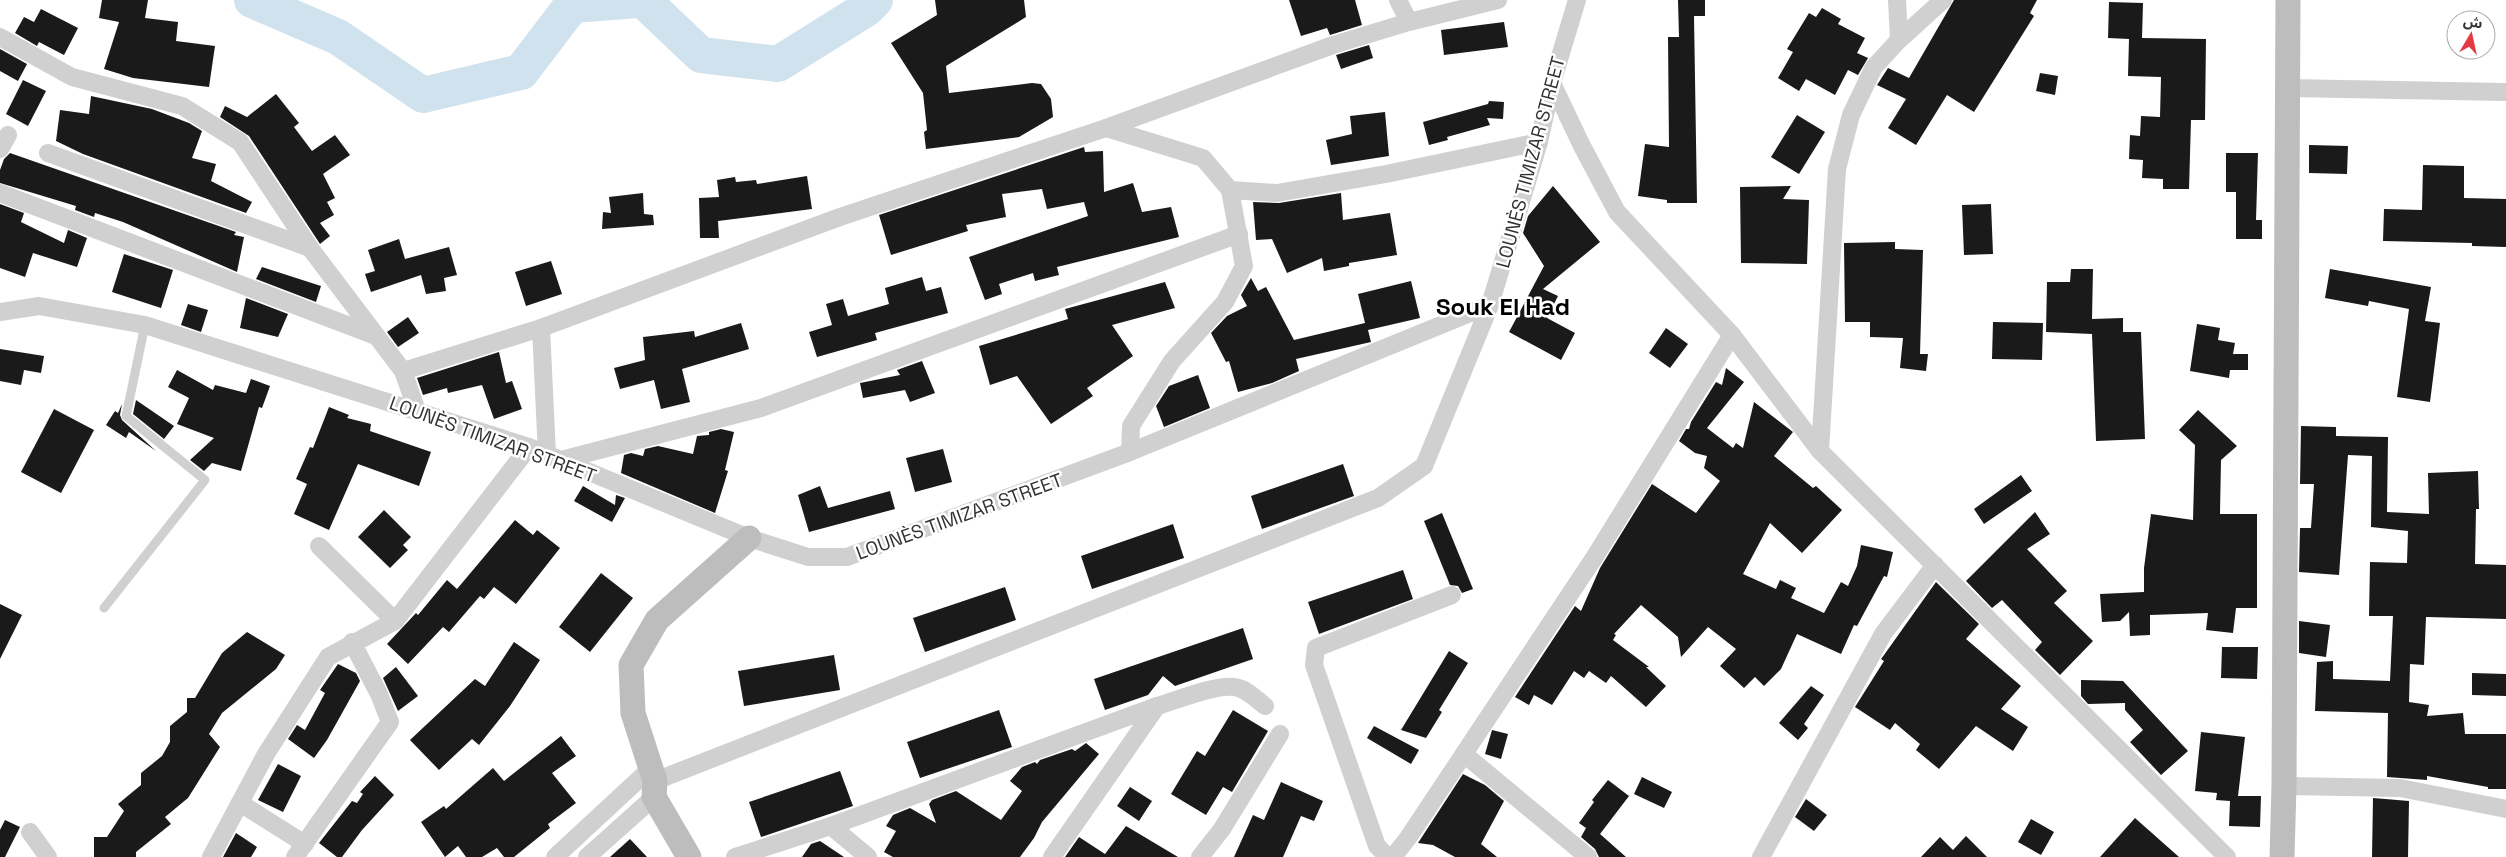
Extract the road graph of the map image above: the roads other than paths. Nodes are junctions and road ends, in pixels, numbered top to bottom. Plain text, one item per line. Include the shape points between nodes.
1 (1398, 0) edge
2 (1498, 0) edge
3 (1577, 0) edge
4 (1897, 0) edge
5 (1943, 0) edge
6 (2288, 0) edge
7 (1410, 22) junction
8 (0, 38) edge
9 (1899, 40) junction
10 (1552, 83) junction
11 (2288, 88) junction
12 (2506, 92) edge
13 (1106, 128) junction
14 (1540, 142) junction
15 (48, 153) dead end
16 (1230, 190) junction
17 (0, 193) edge
18 (1239, 234) junction
19 (310, 248) junction
20 (1490, 305) junction
21 (0, 312) edge
22 (145, 325) junction
23 (541, 328) junction
24 (1732, 335) junction
25 (377, 336) junction
26 (403, 371) junction
27 (418, 411) junction
28 (529, 448) junction
29 (1820, 451) junction
30 (1130, 452) junction
31 (554, 457) junction
32 (748, 538) junction
33 (319, 546) dead end
34 (1934, 565) junction
35 (1452, 595) dead end
36 (104, 608) dead end
37 (395, 621) junction
38 (352, 642) junction
39 (1157, 706) junction
40 (1264, 706) dead end
41 (1280, 734) dead end
42 (1464, 754) junction
43 (653, 782) junction
44 (2284, 786) junction
45 (240, 802) junction
46 (2506, 809) edge
47 (831, 826) junction
48 (30, 832) dead end
49 (300, 850) edge
50 (48, 857) edge
51 (211, 857) edge
52 (555, 857) edge
53 (587, 857) edge
54 (689, 857) edge
55 (735, 857) edge
56 (868, 857) edge
57 (1052, 857) edge
58 (1200, 857) edge
59 (1388, 857) edge
60 (1393, 857) edge
61 (1588, 857) edge
62 (1761, 857) edge
63 (2227, 857) edge
64 (2282, 857) edge

1 - 7 street
2 - 7 street
3 - 10 street, LOUNÈS TIMIZAR STREET
4 - 9 street
5 - 9 street
6 - 11 main road
7 - 13 street via 1333,46
8 - 19 street via 72,77 182,106 240,142
9 - 29 street via 1874,67 1851,115 1837,169
10 - 14 street, LOUNÈS TIMIZAR STREET
10 - 24 street via 1617,212
11 - 12 street
11 - 44 main road
13 - 16 street via 1203,158
13 - 23 street via 840,217
14 - 16 street via 1278,193
14 - 20 street, LOUNÈS TIMIZAR STREET
15 - 19 street
16 - 18 street
17 - 25 street
18 - 30 street via 1244,266 1225,302 1172,360 1131,426
18 - 31 street via 761,408
19 - 25 street
20 - 30 street, LOUNÈS TIMIZAR STREET
20 - 43 street via 1424,466 1378,498
21 - 22 street, LOUNÈS TIMIZAR STREET via 39,306
22 - 27 street, LOUNÈS TIMIZAR STREET
22 - 36 lane via 126,416 205,480
23 - 26 street
23 - 31 street
24 - 29 street
24 - 42 street via 1594,558
25 - 26 street
26 - 27 street
27 - 28 street, LOUNÈS TIMIZAR STREET
28 - 31 street, LOUNÈS TIMIZAR STREET
28 - 37 street
29 - 34 street
30 - 32 street, LOUNÈS TIMIZAR STREET via 847,557 808,557
31 - 32 street, LOUNÈS TIMIZAR STREET
32 - 43 main road via 656,620 631,665 633,713
33 - 37 street
34 - 62 street via 1883,634
34 - 63 street
35 - 59 street via 1316,648 1314,665 1377,846
37 - 38 street
38 - 45 street via 328,657 266,754
38 - 49 street via 390,722
39 - 40 street via 1236,687
39 - 47 street
39 - 57 street
41 - 58 street via 1222,829
42 - 60 street
42 - 61 street
43 - 52 street
43 - 53 street
43 - 54 main road
44 - 46 street via 2400,788
44 - 64 main road
45 - 49 street
45 - 51 street
47 - 55 street
47 - 56 street
48 - 50 street

